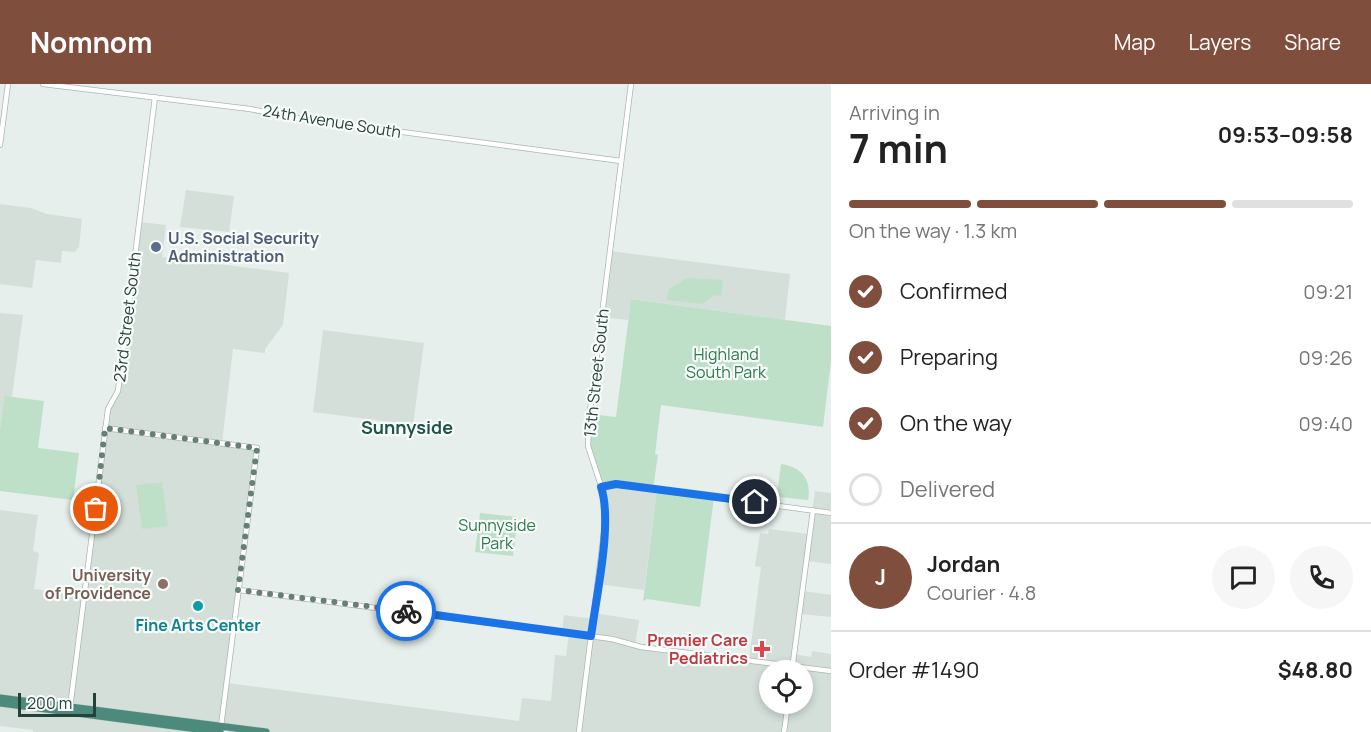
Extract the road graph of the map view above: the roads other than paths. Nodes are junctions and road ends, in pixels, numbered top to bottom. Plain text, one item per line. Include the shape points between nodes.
1 (8, 84) edge
2 (43, 84) edge
3 (631, 84) edge
4 (155, 97) junction
5 (0, 145) edge
6 (621, 161) junction
7 (105, 428) junction
8 (601, 487) junction
9 (813, 510) junction
10 (831, 513) edge
11 (238, 590) junction
12 (591, 636) junction
13 (793, 660) edge
14 (759, 663) edge
15 (813, 670) edge
16 (831, 671) edge
17 (0, 698) edge
18 (0, 704) edge
19 (69, 710) junction
20 (787, 714) edge
21 (220, 730) edge
22 (266, 732) edge
23 (579, 732) edge
24 (784, 732) edge

1 - 5 street
2 - 4 street, 24th Avenue South
3 - 6 street, 13th Street South
4 - 6 street, 24th Avenue South
4 - 7 street, 23rd Street South via 118,391 108,409
6 - 8 street, 13th Street South via 588,433 590,457
7 - 11 street via 257,448
7 - 19 street, 23rd Street South
8 - 9 street via 616,484
8 - 12 street, 13th Street South via 605,524
9 - 10 street
9 - 13 street
11 - 12 street
11 - 21 street
12 - 14 street
12 - 23 street, 13th Street South
15 - 16 street
17 - 19 highway
18 - 19 highway
19 - 21 highway
20 - 24 street
21 - 22 highway

